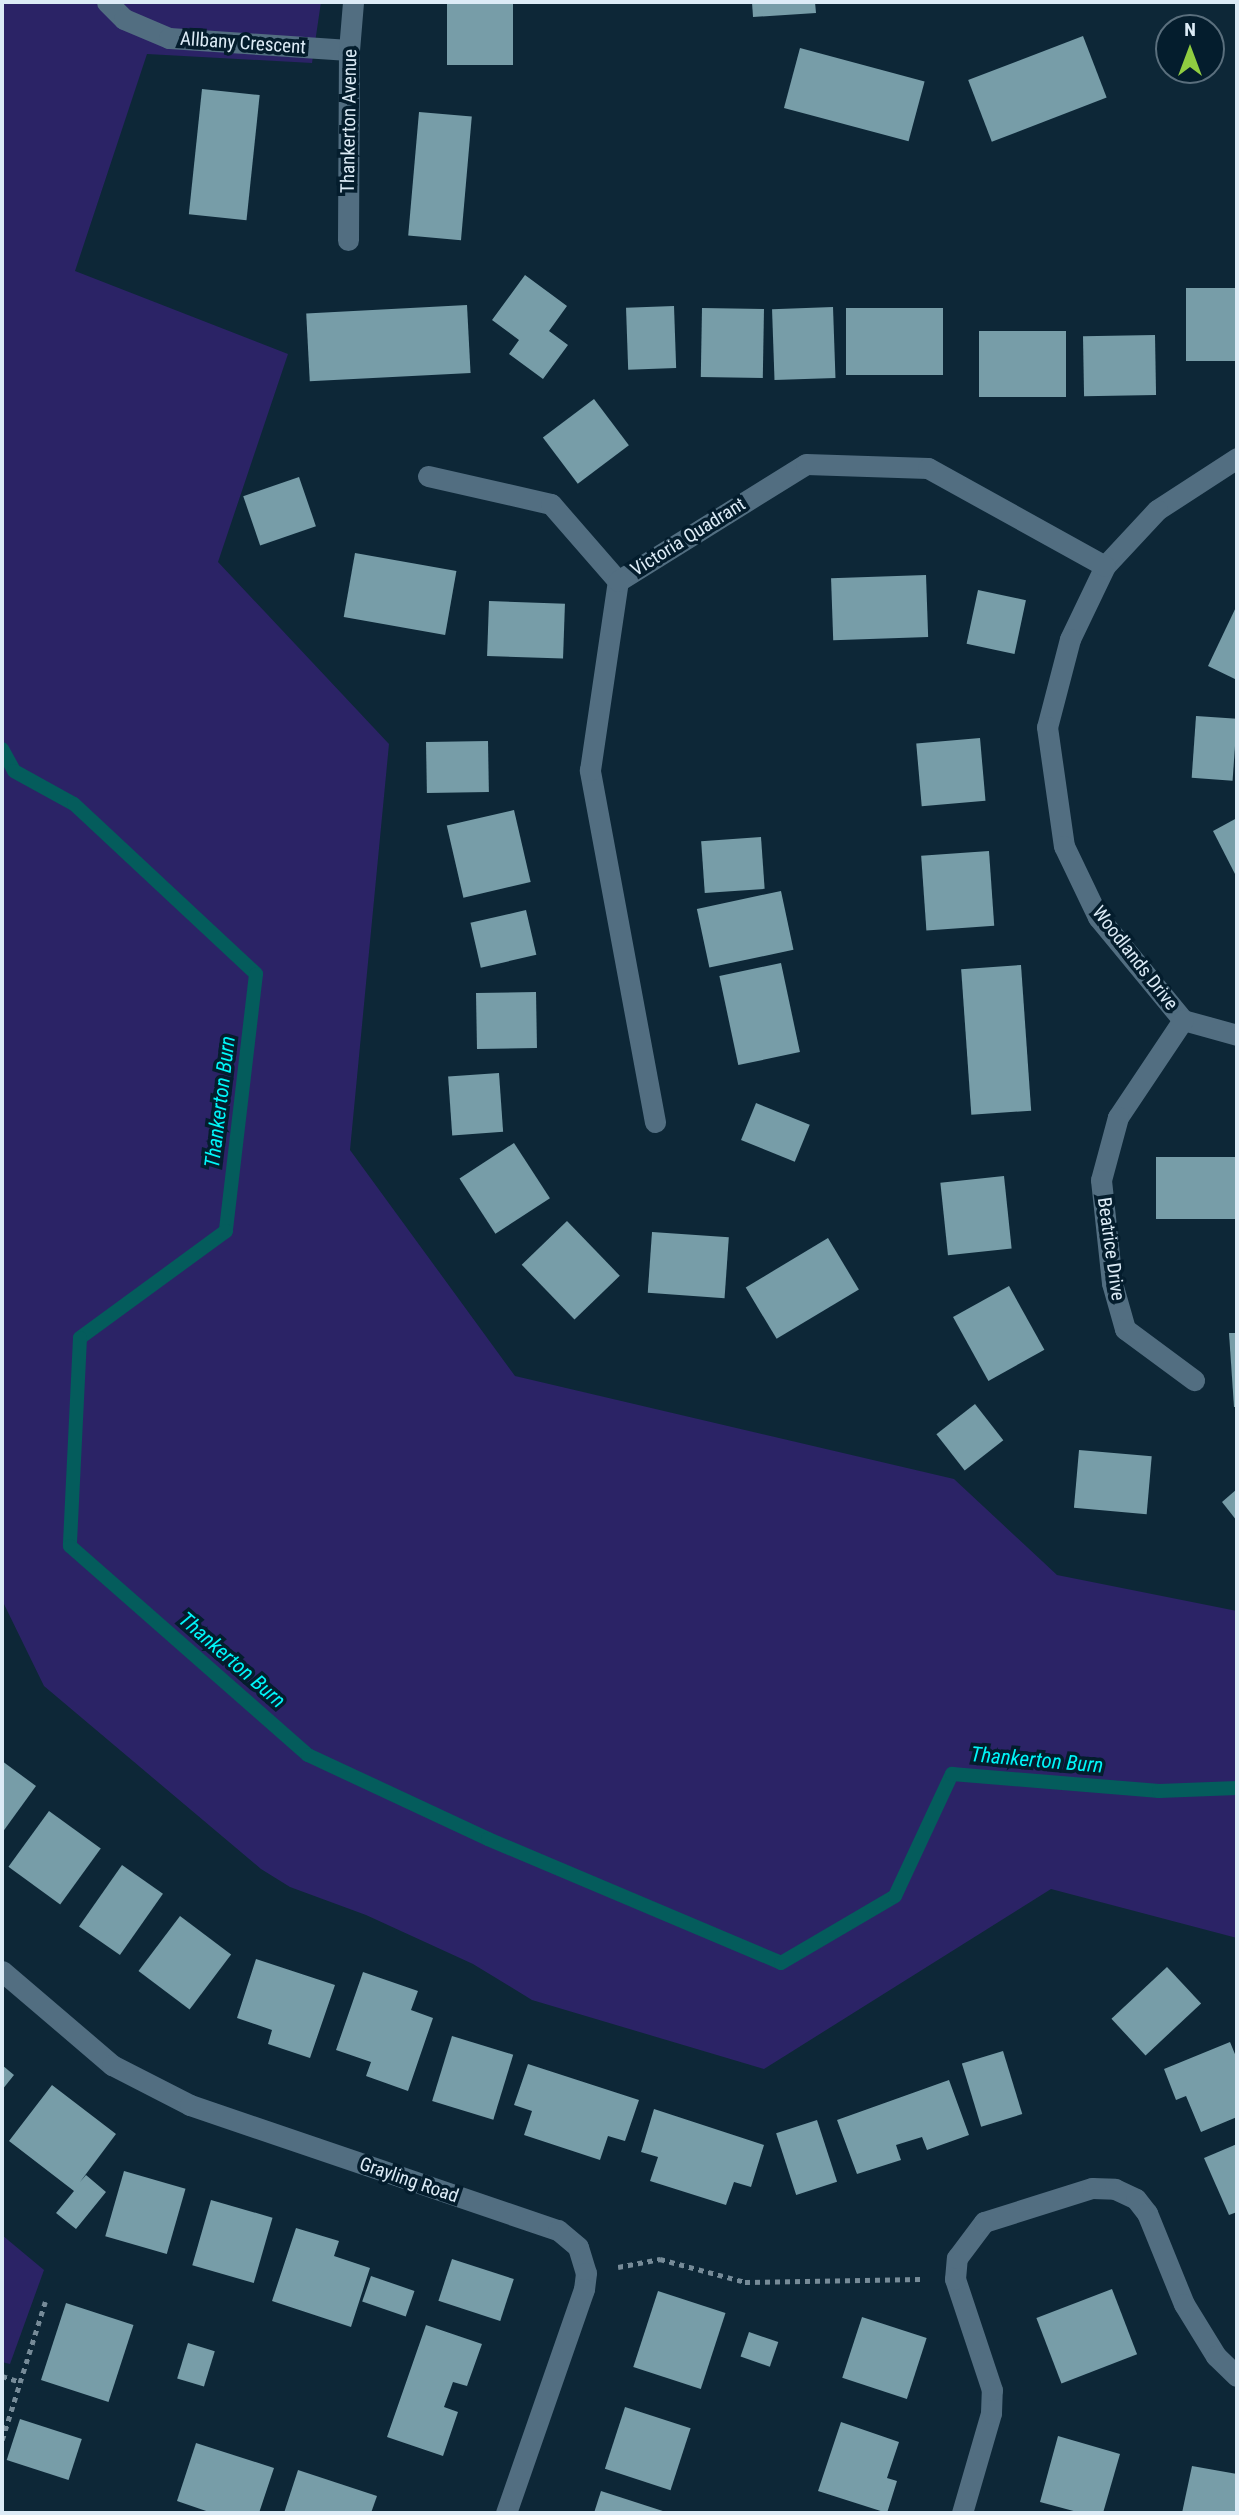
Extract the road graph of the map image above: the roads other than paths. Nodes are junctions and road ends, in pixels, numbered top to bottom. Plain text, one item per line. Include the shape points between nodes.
1 (107, 2) edge
2 (353, 2) edge
3 (349, 50) junction
4 (348, 240) dead end
5 (1237, 458) edge
6 (428, 476) dead end
7 (1105, 566) junction
8 (618, 581) junction
9 (1183, 1020) junction
10 (1237, 1035) edge
11 (655, 1122) dead end
12 (1194, 1380) dead end
13 (2, 1971) edge
14 (1237, 2376) edge
15 (506, 2513) edge
16 (962, 2513) edge

1 - 3 street, Allbany Crescent via 124,19 169,38
2 - 3 street, Thankerton Avenue
3 - 4 street, Thankerton Avenue
5 - 7 street, Woodlands Drive via 1157,510
6 - 8 street via 551,504
7 - 8 street, Victoria Quadrant via 928,468 806,464
7 - 9 street, Woodlands Drive via 1070,639 1047,727 1064,846 1098,918
8 - 11 street, Victoria Quadrant via 590,770
9 - 10 street, Woodlands Drive
9 - 12 street, Beatrice Drive via 1118,1117 1101,1180 1112,1283 1125,1329
13 - 15 street, Grayling Road via 113,2065 179,2100 558,2230 578,2247 586,2273 584,2289
14 - 16 street via 1216,2357 1184,2304 1147,2213 1136,2199 1115,2189 1092,2188 984,2222 957,2258 955,2279 992,2390 991,2413

